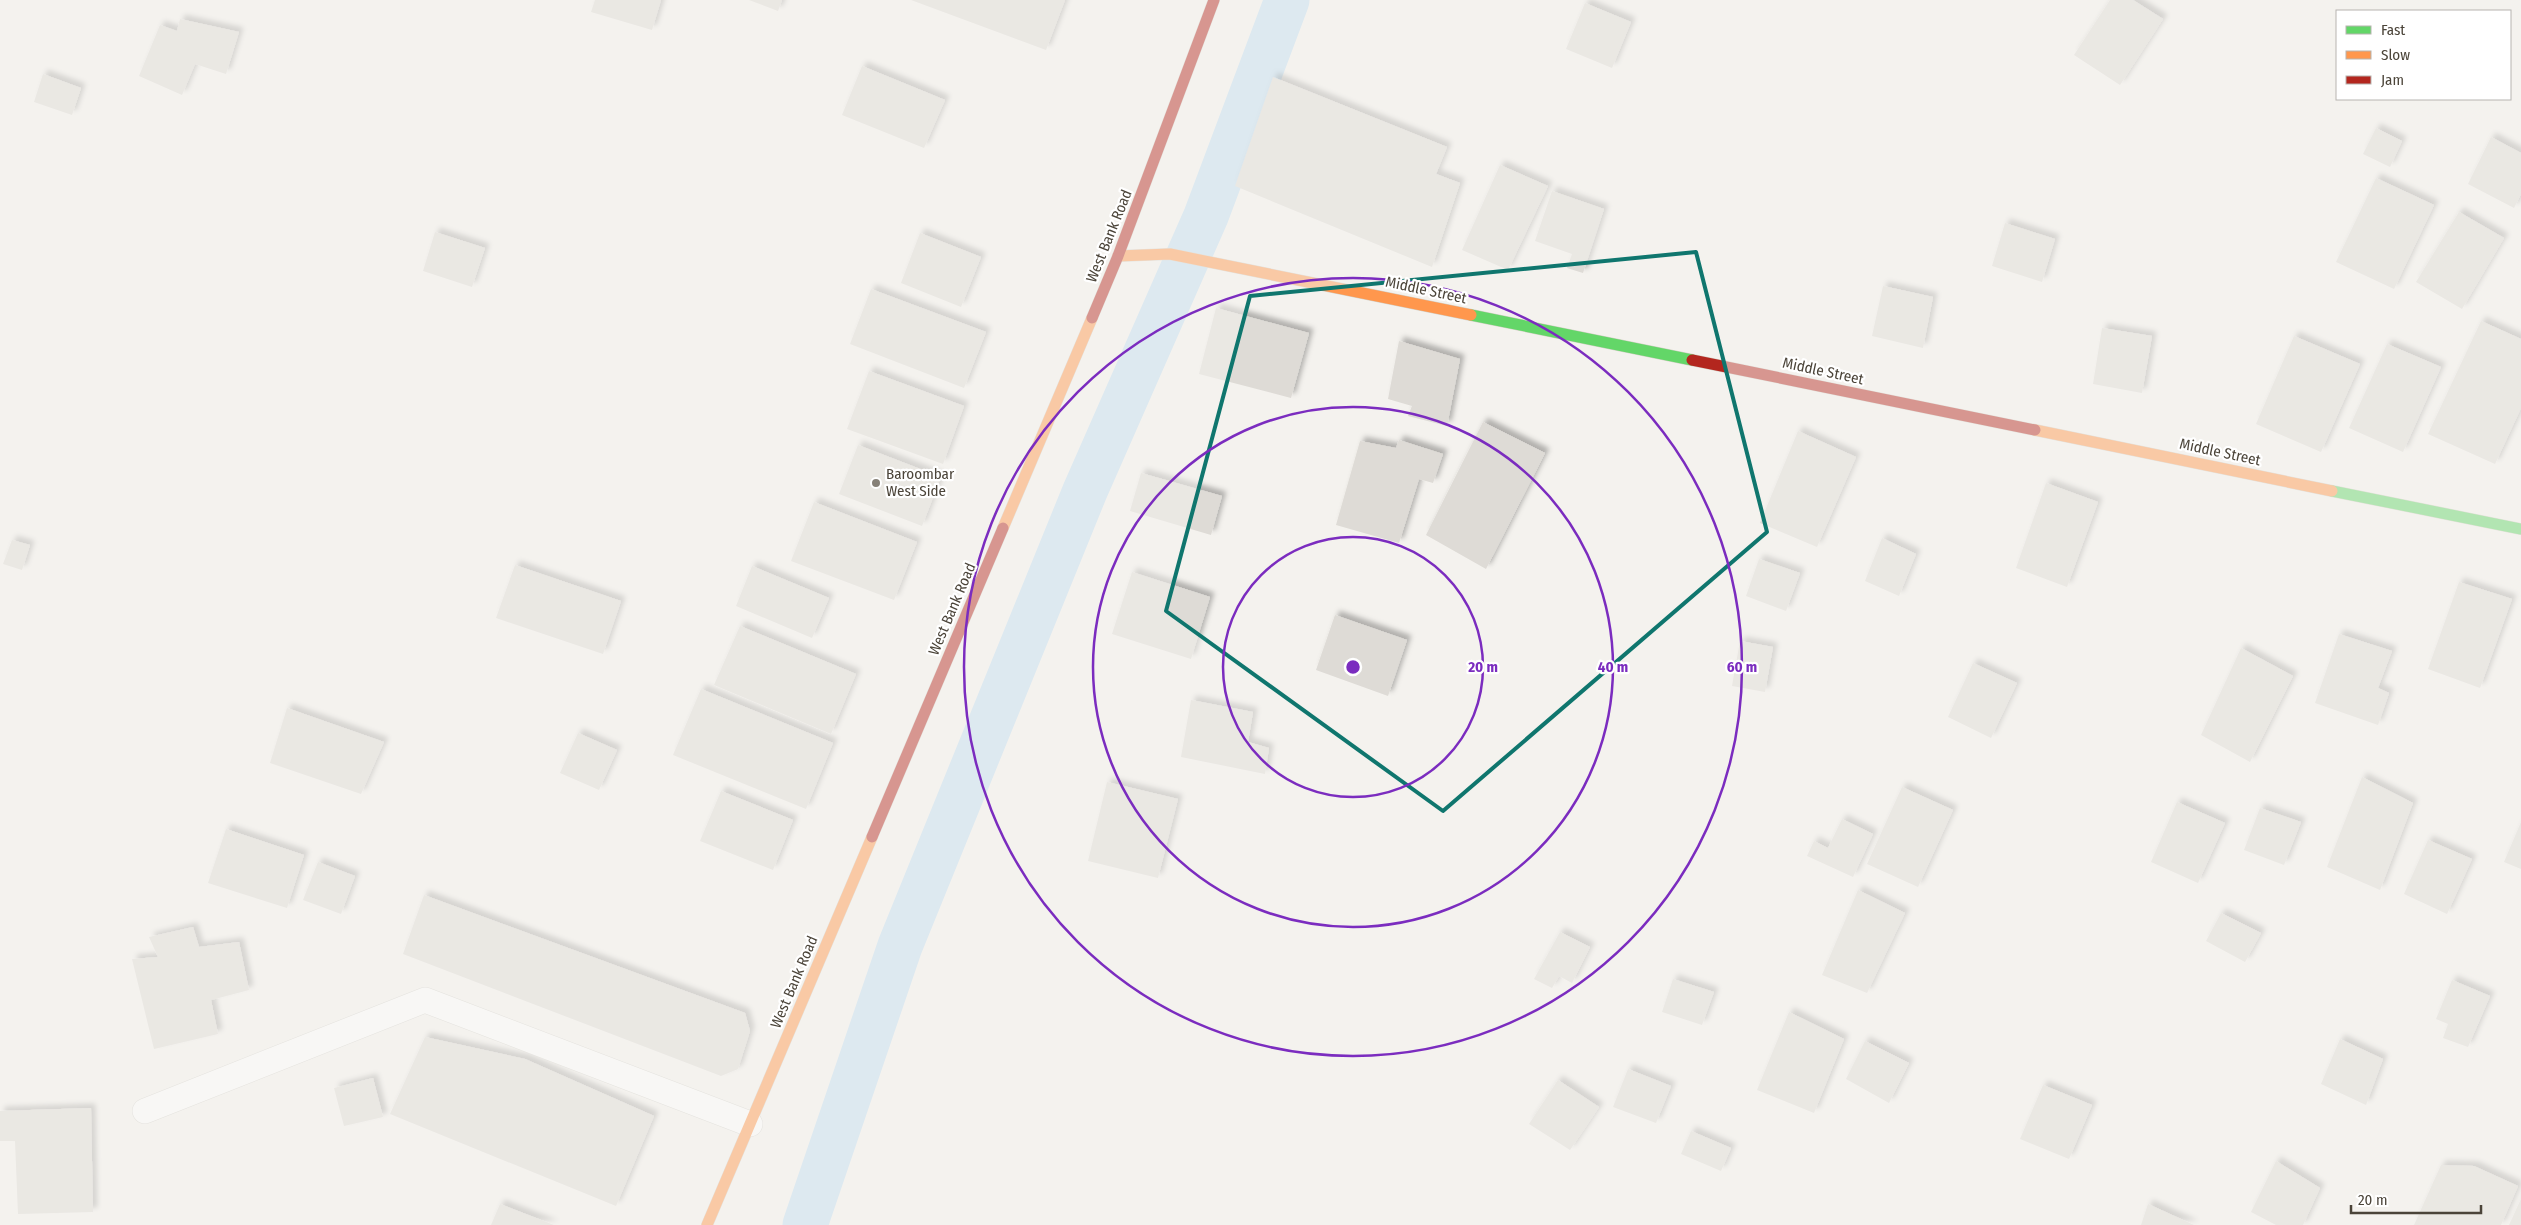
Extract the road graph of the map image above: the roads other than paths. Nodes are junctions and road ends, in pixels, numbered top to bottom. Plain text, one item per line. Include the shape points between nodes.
1 (1214, 0) edge
2 (1118, 256) junction
3 (2521, 529) edge
4 (145, 1111) dead end
5 (750, 1124) junction
6 (707, 1225) edge

1 - 2 street, West Bank Road
2 - 3 street, Middle Street via 1170,254 1207,261
2 - 5 street, West Bank Road
4 - 5 lane via 425,1000
5 - 6 street, West Bank Road

